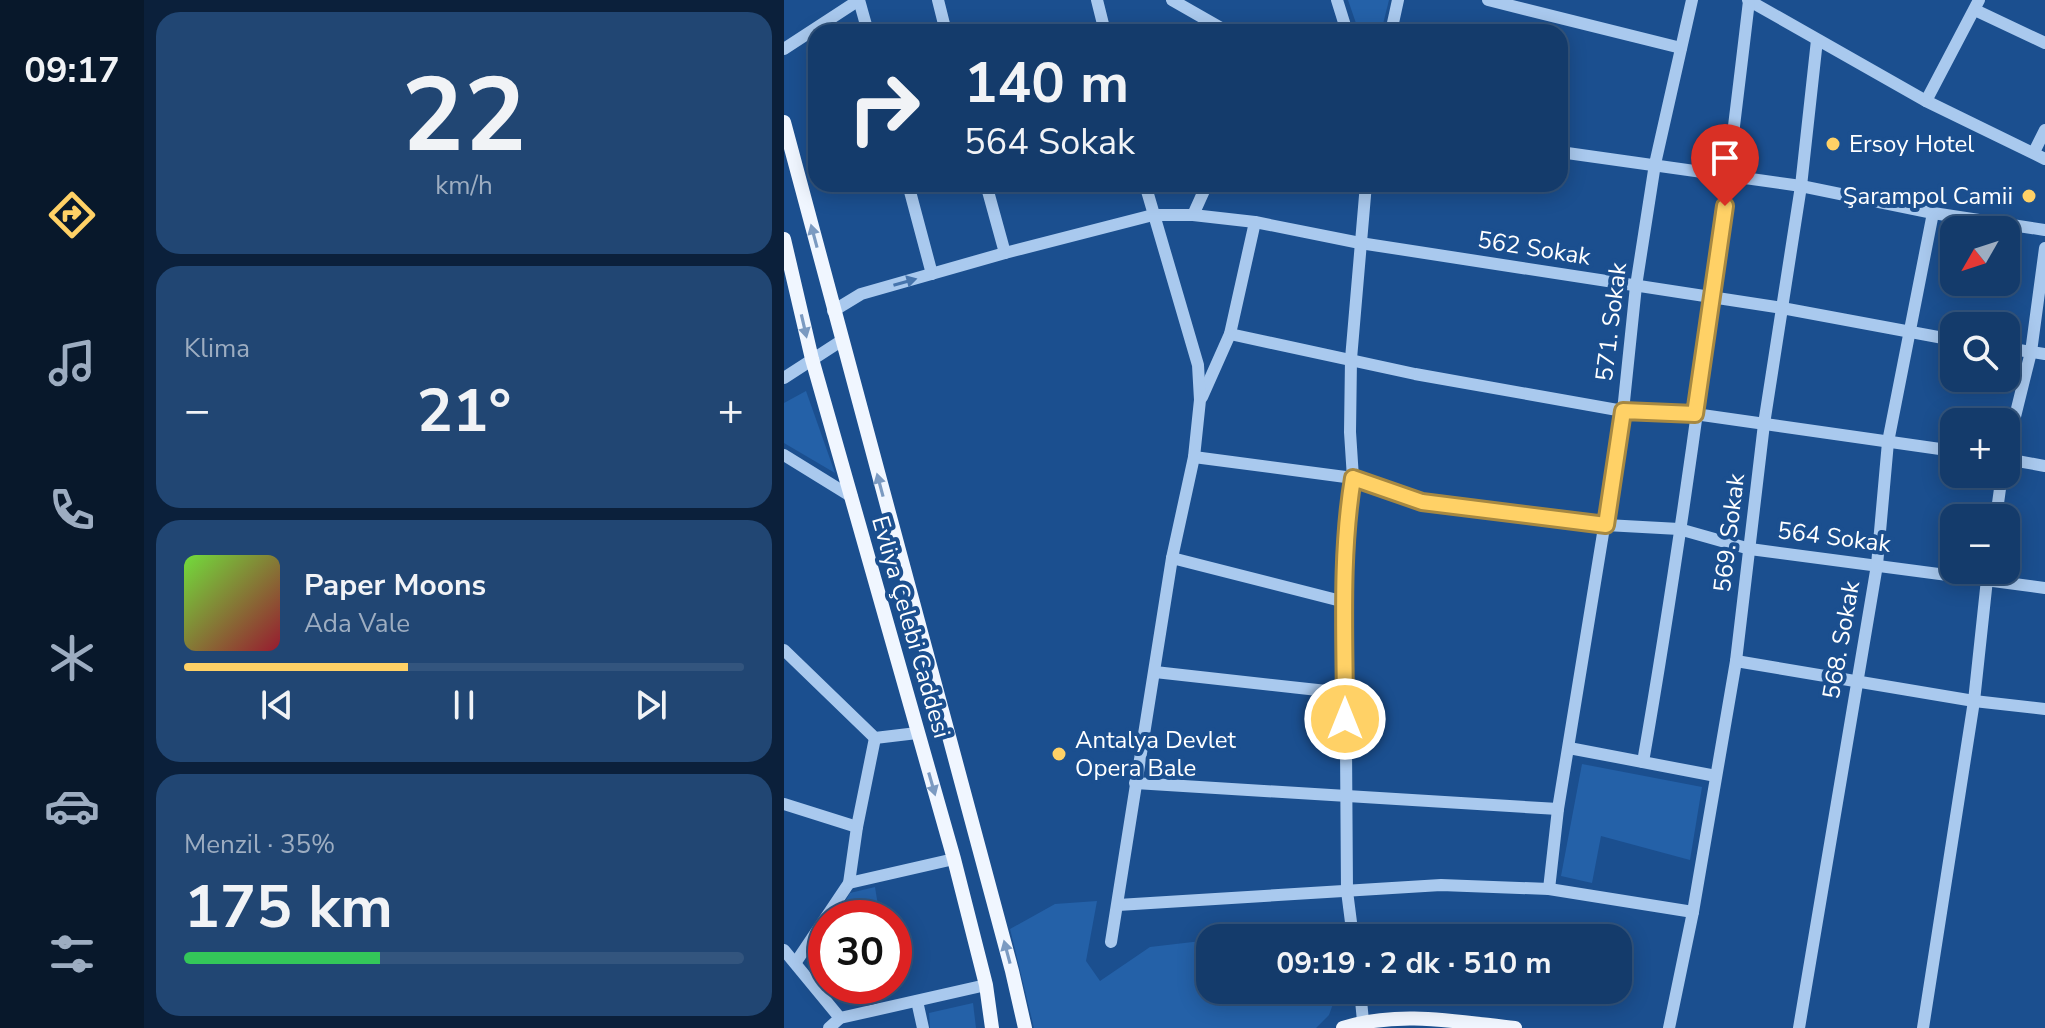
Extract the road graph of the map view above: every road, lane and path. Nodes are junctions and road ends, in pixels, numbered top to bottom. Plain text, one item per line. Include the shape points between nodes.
1 (859, 0) edge
2 (938, 0) edge
3 (1097, 0) edge
4 (1172, 0) edge
5 (1337, 0) edge
6 (1398, 0) edge
7 (1488, 0) edge
8 (1692, 0) edge
9 (1749, 0) edge
10 (1977, 5) edge
11 (822, 24) edge
12 (866, 24) edge
13 (944, 24) edge
14 (1103, 24) edge
15 (1214, 24) edge
16 (1344, 24) edge
17 (1393, 24) edge
18 (808, 33) edge
19 (1817, 40) junction
20 (2045, 43) edge
21 (1681, 48) junction
22 (784, 49) edge
23 (1926, 101) junction
24 (784, 122) edge
25 (2045, 130) edge
26 (1568, 153) edge
27 (2040, 155) edge
28 (1655, 164) junction
29 (1729, 176) junction
30 (1801, 186) junction
31 (910, 192) edge
32 (988, 192) edge
33 (1147, 192) edge
34 (1203, 192) edge
35 (1365, 192) edge
36 (1933, 213) junction
37 (1153, 215) junction
38 (1193, 215) junction
39 (1255, 222) junction
40 (2045, 230) edge
41 (784, 243) edge
42 (1360, 243) junction
43 (2045, 248) edge
44 (1005, 253) junction
45 (932, 274) junction
46 (1636, 286) junction
47 (1713, 298) junction
48 (1782, 308) junction
49 (833, 311) junction
50 (1910, 333) junction
51 (1230, 334) junction
52 (1940, 338) edge
53 (841, 341) junction
54 (2038, 353) edge
55 (812, 359) junction
56 (1351, 359) junction
57 (784, 378) edge
58 (1200, 400) junction
59 (1623, 411) junction
60 (2020, 411) edge
61 (1695, 414) junction
62 (1764, 424) junction
63 (1888, 442) junction
64 (1940, 449) edge
65 (784, 455) edge
66 (1194, 457) junction
67 (2020, 460) edge
68 (2045, 466) edge
69 (1353, 478) junction
70 (852, 497) junction
71 (1606, 525) junction
72 (1679, 529) junction
73 (1750, 549) junction
74 (1172, 558) junction
75 (1877, 565) junction
76 (1940, 571) edge
77 (2020, 582) edge
78 (1987, 584) edge
79 (2045, 588) edge
80 (1345, 602) junction
81 (784, 650) edge
82 (1736, 661) junction
83 (1155, 672) junction
84 (1856, 682) junction
85 (1345, 693) junction
86 (1974, 701) junction
87 (2045, 709) edge
88 (917, 733) junction
89 (875, 738) junction
90 (1569, 748) junction
91 (1643, 762) junction
92 (1716, 776) junction
93 (1135, 783) junction
94 (1346, 796) junction
95 (784, 804) edge
96 (1558, 809) junction
97 (857, 827) junction
98 (954, 859) junction
99 (849, 883) junction
100 (1549, 889) junction
101 (1347, 891) junction
102 (1118, 905) junction
103 (1693, 912) junction
104 (1351, 924) edge
105 (1111, 942) dead end
106 (784, 950) edge
107 (796, 962) junction
108 (986, 985) junction
109 (917, 1001) junction
110 (1362, 1004) edge
111 (840, 1018) junction
112 (1364, 1025) edge
113 (829, 1028) edge
114 (923, 1028) edge
115 (992, 1028) edge
116 (1025, 1028) edge
117 (1343, 1028) edge
118 (1515, 1028) edge
119 (1669, 1028) edge
120 (1799, 1028) edge
121 (1923, 1028) edge

1 - 11 street
1 - 12 street
2 - 13 street
3 - 14 street
4 - 15 street
5 - 16 street
6 - 17 street
7 - 21 street
8 - 21 street, 571. Sokak
9 - 19 street
9 - 29 street
10 - 20 street
10 - 23 street
18 - 22 street
19 - 23 street
19 - 30 street, 569. Sokak
21 - 28 street, 571. Sokak
23 - 27 street
49 -> 24 main road
25 - 27 street
26 - 28 street
28 - 29 street
28 - 46 street, 571. Sokak
29 - 30 street
29 - 47 street
30 - 36 street
30 - 48 street, 569. Sokak
31 - 45 street
32 - 44 street
33 - 37 street
34 - 38 street
35 - 42 street
36 - 40 street
36 - 50 street, 568. Sokak
37 - 38 street, 562 Sokak
37 - 44 street, 562 Sokak
37 - 58 street via 1198,365
38 - 39 street, 562 Sokak
39 - 42 street, 562 Sokak
39 - 51 street
41 -> 55 main road, Evliya Çelebi Caddesi
42 - 46 street, 562 Sokak
42 - 56 street
43 - 54 street
44 - 45 street, 562 Sokak
49 -> 45 street, 562 Sokak via 861,294
46 - 47 street, 562 Sokak
46 - 59 street, 571. Sokak
47 - 48 street, 562 Sokak
47 - 61 street
48 - 50 street, 562 Sokak
48 - 62 street, 569. Sokak
49 - 53 main road, Evliya Çelebi Caddesi
50 - 52 street, 562 Sokak
50 - 63 street, 568. Sokak
51 - 56 street
51 - 58 street
53 - 55 street
116 -> 53 main road, Evliya Çelebi Caddesi
54 - 60 street
55 - 57 street
55 - 70 main road, Evliya Çelebi Caddesi
56 - 59 street
56 - 69 street
58 - 66 street
59 - 61 street
59 - 71 street, 571. Sokak
61 - 62 street
61 - 72 street
62 - 63 street
62 - 73 street, 569. Sokak
63 - 64 street
63 - 75 street, 568. Sokak
65 - 70 street
66 - 69 street, 564 Sokak
66 - 74 street
67 - 68 street
69 - 71 street, 564 Sokak via 1422,502
69 - 80 street
70 - 88 main road, Evliya Çelebi Caddesi
71 - 72 street, 564 Sokak
71 - 90 street, 571. Sokak
72 - 73 street, 564 Sokak
72 - 91 street
73 - 75 street, 564 Sokak
73 - 82 street, 569. Sokak
74 - 80 street
74 - 83 street
75 - 76 street, 564 Sokak
75 - 84 street, 568. Sokak
77 - 79 street, 564 Sokak
78 - 86 street
80 - 85 street
81 - 89 street
82 - 84 street
82 - 92 street, 569. Sokak
83 - 85 street
83 - 93 street
84 - 86 street
84 - 120 street, 568. Sokak
85 - 94 street
86 - 87 street
86 - 121 street
88 - 89 street
88 -> 98 main road, Evliya Çelebi Caddesi
89 - 97 street
90 - 91 street
90 - 96 street, 571. Sokak
91 - 92 street
92 - 103 street, 569. Sokak
93 - 94 street
93 - 102 street
94 - 96 street
94 - 101 street
95 - 97 street
96 - 100 street, 571. Sokak
97 - 99 street
98 - 99 street
98 - 108 main road, Evliya Çelebi Caddesi
99 - 107 street
100 - 101 street via 1441,885
100 - 103 street
101 - 102 street
101 - 104 street
102 - 105 street
103 - 119 street, 569. Sokak
106 - 107 street
107 - 111 street
108 - 109 street
108 - 115 main road, Evliya Çelebi Caddesi
109 - 111 street
109 - 114 street
110 - 112 street
111 - 113 street
112 - 117 main road
112 - 118 main road via 1428,1018

